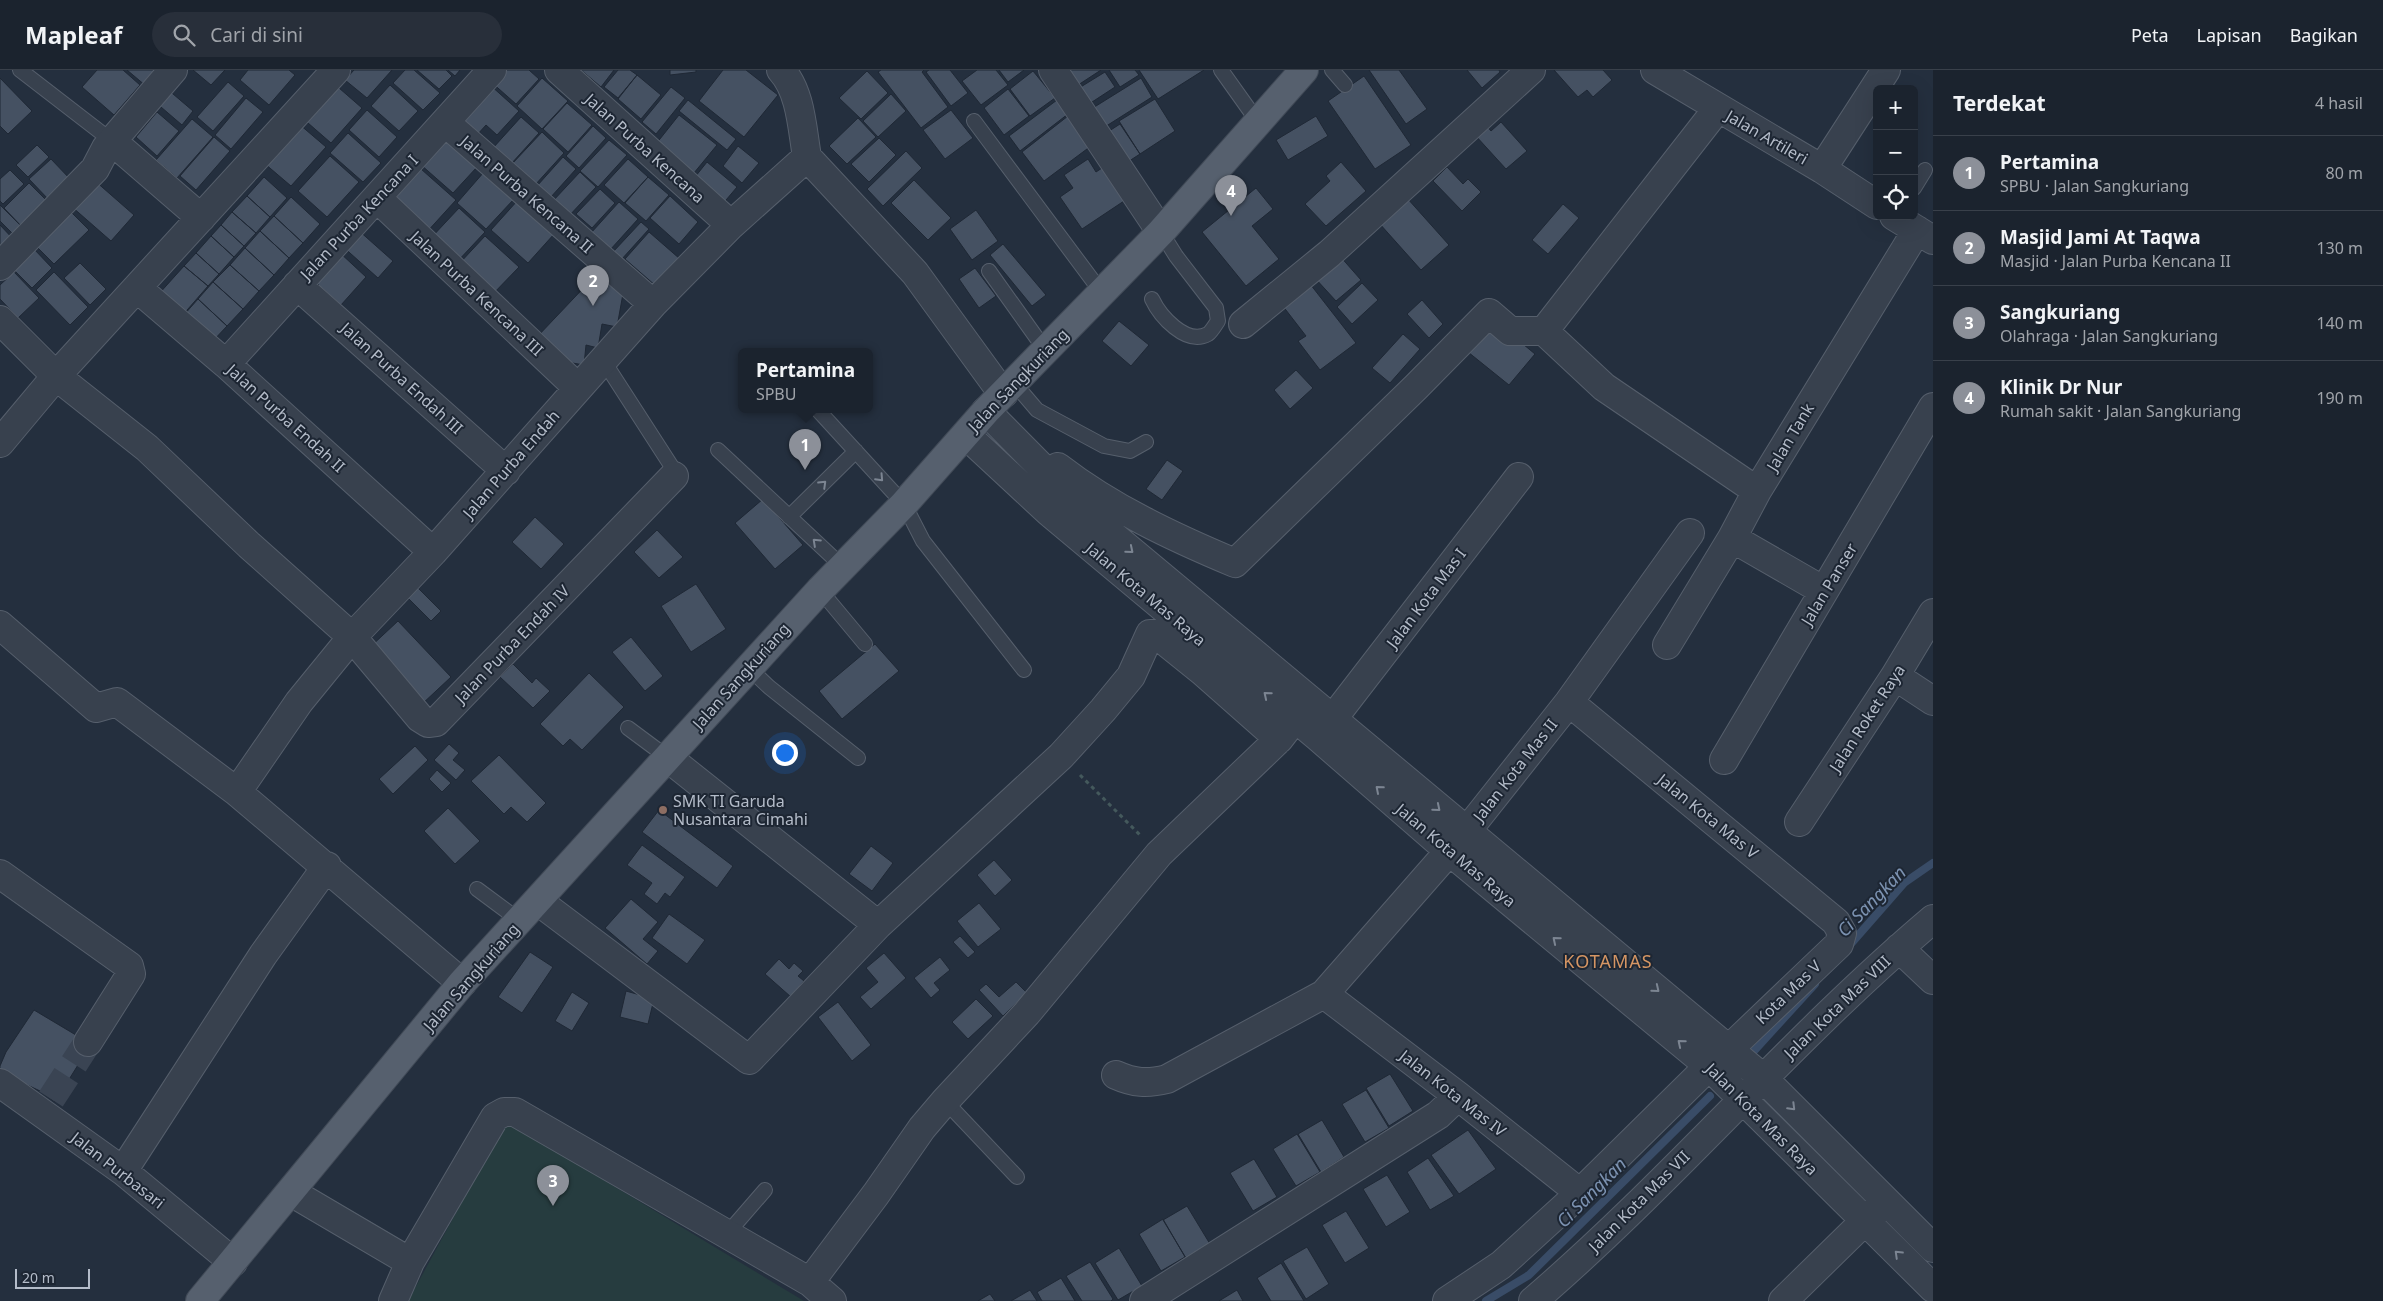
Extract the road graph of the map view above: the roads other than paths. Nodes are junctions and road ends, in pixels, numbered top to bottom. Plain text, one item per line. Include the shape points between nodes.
1 (20, 70) edge
2 (173, 70) edge
3 (336, 70) edge
4 (492, 70) edge
5 (559, 70) edge
6 (781, 70) edge
7 (1053, 70) edge
8 (1221, 70) edge
9 (1332, 70) edge
10 (1531, 70) edge
11 (1655, 70) edge
12 (1886, 70) edge
13 (1293, 74) edge
14 (1345, 85) dead end
15 (1718, 108) junction
16 (974, 121) dead end
17 (1258, 122) junction
18 (446, 123) junction
19 (112, 141) junction
20 (807, 157) junction
21 (1822, 169) junction
22 (1926, 170) dead end
23 (1918, 182) edge
24 (377, 198) junction
25 (202, 218) junction
26 (1902, 221) edge
27 (731, 225) junction
28 (1161, 232) junction
29 (0, 266) edge
30 (989, 271) dead end
31 (297, 285) junction
32 (137, 288) junction
33 (1102, 293) junction
34 (1152, 299) dead end
35 (653, 304) junction
36 (0, 320) edge
37 (1243, 324) dead end
38 (1544, 331) junction
39 (1046, 351) junction
40 (603, 360) junction
41 (226, 364) junction
42 (56, 376) junction
43 (578, 388) junction
44 (1000, 397) junction
45 (1933, 407) edge
46 (821, 413) edge
47 (966, 435) junction
48 (1146, 442) dead end
49 (0, 443) edge
50 (718, 450) dead end
51 (856, 451) junction
52 (506, 471) junction
53 (674, 476) joint
54 (1519, 477) dead end
55 (1757, 491) junction
56 (904, 504) junction
57 (789, 517) junction
58 (1085, 527) junction
59 (1690, 533) dead end
60 (1732, 538) junction
61 (433, 552) junction
62 (842, 566) junction
63 (820, 590) junction
64 (1824, 591) junction
65 (1933, 613) edge
66 (0, 625) edge
67 (352, 637) junction
68 (865, 644) dead end
69 (1667, 645) dead end
70 (749, 668) junction
71 (1024, 670) dead end
72 (1895, 676) junction
73 (1933, 701) edge
74 (1569, 702) junction
75 (628, 728) dead end
76 (1325, 728) junction
77 (1287, 729) junction
78 (667, 757) junction
79 (858, 758) dead end
80 (1724, 760) dead end
81 (237, 792) junction
82 (1799, 822) dead end
83 (1457, 841) junction
84 (327, 866) junction
85 (0, 874) edge
86 (477, 889) dead end
87 (538, 901) junction
88 (1933, 919) edge
89 (520, 921) junction
90 (878, 925) junction
91 (1842, 933) joint
92 (1899, 948) junction
93 (1933, 980) edge
94 (462, 983) junction
95 (1324, 994) junction
96 (88, 1042) tunnel mouth
97 (1719, 1057) junction
98 (1116, 1075) dead end
99 (1763, 1078) junction
100 (0, 1083) edge
101 (1458, 1096) junction
102 (1742, 1098) junction
103 (945, 1101) junction
104 (124, 1171) junction
105 (1017, 1177) dead end
106 (764, 1190) dead end
107 (291, 1192) junction
108 (1580, 1193) junction
109 (1886, 1201) junction
110 (1864, 1222) junction
111 (726, 1235) junction
112 (1933, 1248) edge
113 (233, 1262) junction
114 (410, 1262) junction
115 (810, 1282) junction
116 (1933, 1288) edge
117 (200, 1301) edge
118 (393, 1301) edge
119 (832, 1301) edge
120 (1144, 1301) edge
121 (1447, 1301) edge
122 (1533, 1301) edge
123 (1783, 1301) edge

1 - 19 lane
2 - 19 street
3 - 25 street
4 - 18 street, Jalan Purba Kencana I
5 - 27 street, Jalan Purba Kencana
6 - 20 street via 790,80 795,95
7 - 28 street
8 - 17 lane
9 - 14 lane
10 - 37 street via 1329,254
11 - 15 street, Jalan Artileri
12 - 21 street
13 - 17 main road, Jalan Sangkuriang
15 - 21 street, Jalan Artileri
15 - 38 street
16 - 33 lane
17 - 28 main road, Jalan Sangkuriang
18 - 24 street, Jalan Purba Kencana I
18 - 35 street, Jalan Purba Kencana II
19 - 25 street
19 - 29 street via 95,169
20 - 27 street, Jalan Purba Endah
20 - 44 street via 915,273 994,383
21 - 26 street, Jalan Artileri
22 - 23 lane
24 - 31 street, Jalan Purba Kencana I
24 - 43 street, Jalan Purba Kencana III
25 - 32 street
26 - 55 street, Jalan Tank
27 - 35 street, Jalan Purba Endah
28 - 33 main road, Jalan Sangkuriang
28 - 34 lane via 1216,308 1218,321 1208,334 1194,337 1177,329 1156,308
30 - 39 lane
31 - 41 street, Jalan Purba Kencana I
31 - 52 street, Jalan Purba Endah III
32 - 41 street, Jalan Purba Endah II
32 - 42 street
33 - 39 main road, Jalan Sangkuriang
35 - 40 street, Jalan Purba Endah
36 - 42 street
38 - 44 street via 1510,331 1489,313 1234,563 1157,528 1081,484 1045,457
38 - 55 street via 1604,387
39 - 44 main road, Jalan Sangkuriang
40 - 43 street, Jalan Purba Endah
40 - 53 lane via 672,467
41 - 61 street, Jalan Purba Endah II
42 - 49 street
42 - 67 street via 147,448
43 - 52 street, Jalan Purba Endah
44 - 47 main road, Jalan Sangkuriang
44 - 48 lane via 1037,410 1104,446 1130,452
44 - 58 street, Jalan Kota Mas Raya
45 - 64 street, Jalan Panser
46 - 51 lane
47 - 56 main road, Jalan Sangkuriang
47 - 58 street, Jalan Kota Mas Raya
50 - 57 lane
51 -> 56 lane
57 -> 51 lane
52 - 61 street, Jalan Purba Endah
53 - 67 street, Jalan Purba Endah IV via 436,722 428,723 420,718
54 - 76 street, Jalan Kota Mas I
55 - 60 street, Jalan Tank
56 - 62 main road, Jalan Sangkuriang
56 - 71 lane via 923,541
62 -> 57 lane
58 -> 76 street, Jalan Kota Mas Raya
77 -> 58 street, Jalan Kota Mas Raya
59 - 74 street, Jalan Kota Mas II
60 - 64 street
60 - 69 street, Jalan Tank
61 - 67 street, Jalan Purba Endah
62 - 63 main road, Jalan Sangkuriang
63 - 68 lane
63 - 70 main road, Jalan Sangkuriang
64 - 80 street, Jalan Panser
65 - 72 street, Jalan Roket Raya
66 - 81 street via 96,708 117,702
67 - 81 street, Jalan Purba Endah via 300,702
70 - 78 main road, Jalan Sangkuriang
70 - 79 lane
72 - 73 street
72 - 82 street, Jalan Roket Raya
74 - 83 street, Jalan Kota Mas II
74 - 91 street, Jalan Kota Mas V via 1836,922
75 - 78 lane
76 - 77 street, Jalan Kota Mas Raya
76 - 83 street, Jalan Kota Mas Raya
77 - 90 street via 1202,671 1156,634 1150,634 1130,676 1061,756
77 - 103 street via 1159,854 1032,1007
78 - 87 main road, Jalan Sangkuriang
78 - 90 street
81 - 84 street
83 - 95 street, Jalan Kota Mas II
83 - 97 street, Jalan Kota Mas Raya
84 - 94 street
84 - 104 street via 263,955
85 - 96 street via 129,966 131,974
86 - 89 lane
87 - 89 main road, Jalan Sangkuriang
87 - 90 street via 748,1060
88 - 92 street, Jalan Kota Mas VIII
89 - 94 main road, Jalan Sangkuriang
91 - 97 street, Kota Mas V via 1839,944
92 - 93 street
92 - 99 street, Jalan Kota Mas VIII
94 - 107 main road, Jalan Sangkuriang
95 - 98 street via 1167,1078 1139,1083
95 - 101 street, Jalan Kota Mas IV
97 - 99 street, Jalan Kota Mas Raya
97 - 102 street, Jalan Kota Mas Raya
97 - 108 street, Kota Mas V
99 - 102 street, Jalan Kota Mas VIII
99 -> 109 street, Jalan Kota Mas Raya
100 - 104 street, Jalan Purbasari via 47,1106
101 - 108 street, Jalan Kota Mas IV
101 - 120 street via 1438,1115
102 - 110 street, Jalan Kota Mas Raya
102 - 122 street, Jalan Kota Mas VII via 1604,1237
103 - 105 lane
103 - 115 street
104 - 113 street, Jalan Purbasari
106 - 111 lane
107 - 113 main road, Jalan Sangkuriang
107 - 114 street
108 - 121 street, Kota Mas V via 1501,1265
109 - 110 street
109 - 112 street, Jalan Kota Mas Raya
116 -> 110 street, Jalan Kota Mas Raya
110 - 123 street
111 - 114 street via 515,1112 504,1112 495,1117
111 - 115 street
113 - 117 main road, Jalan Sangkuriang
114 - 118 street
115 - 119 street

